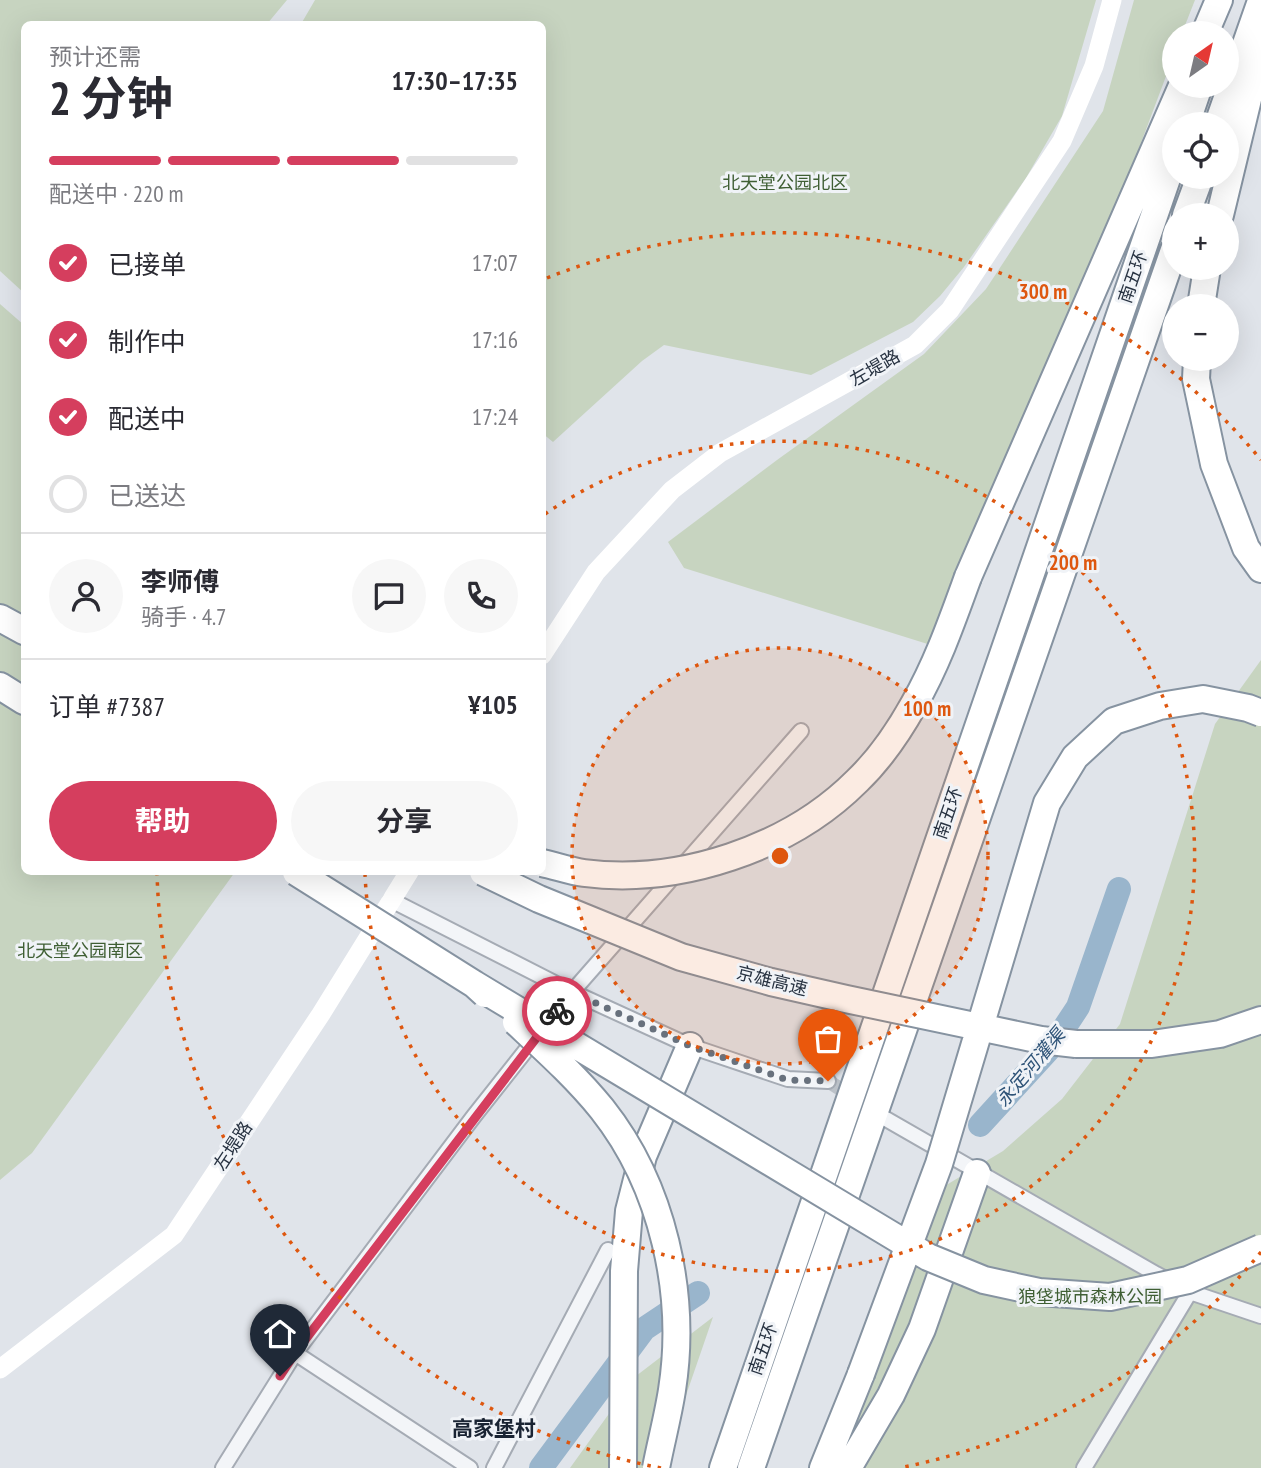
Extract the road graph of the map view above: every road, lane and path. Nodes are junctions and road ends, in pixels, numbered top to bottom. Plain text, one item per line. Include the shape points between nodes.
1 (1112, 0) edge
2 (1219, 0) edge
3 (1229, 0) edge
4 (1261, 1) edge
5 (1210, 21) edge
6 (1221, 21) edge
7 (1261, 45) edge
8 (1177, 98) edge
9 (1222, 112) edge
10 (1163, 189) edge
11 (1223, 203) edge
12 (1164, 280) edge
13 (1196, 371) edge
14 (1261, 569) edge
15 (0, 618) edge
16 (21, 629) edge
17 (546, 648) edge
18 (0, 685) edge
19 (21, 699) edge
20 (1261, 713) edge
21 (802, 730) dead end
22 (546, 864) edge
23 (301, 875) edge
24 (407, 875) edge
25 (489, 875) edge
26 (391, 900) junction
27 (474, 984) junction
28 (572, 992) junction
29 (1261, 1020) edge
30 (690, 1046) junction
31 (828, 1081) tunnel mouth
32 (886, 1119) tunnel mouth
33 (977, 1173) junction
34 (1261, 1248) edge
35 (608, 1250) dead end
36 (1190, 1292) junction
37 (1261, 1316) edge
38 (295, 1353) junction
39 (0, 1369) edge
40 (222, 1468) edge
41 (470, 1468) edge
42 (494, 1468) edge
43 (623, 1468) edge
44 (656, 1468) edge
45 (723, 1468) edge
46 (751, 1468) edge
47 (823, 1468) edge
48 (848, 1468) edge
49 (1084, 1468) edge

1 - 17 main road, 左堤路 via 1094,66 1062,141 950,310 915,345 720,453 672,490 596,572
2 - 5 highway
3 - 6 highway
4 - 9 highway
7 - 11 highway
8 - 22 highway, bridge via 968,578 936,662 913,706 858,781 819,813 745,853 662,874 584,873
10 - 45 highway, 南五环
12 - 46 highway, 南五环
13 - 14 highway via 1214,464 1246,548
15 - 16 highway
18 - 19 highway
20 - 47 highway, bridge via 1203,699 1160,706 1114,721 1075,757 1047,803 939,1164
21 - 28 street
23 - 27 highway, bridge
24 - 26 main road, 左堤路
25 - 29 highway, 京雄高速, bridge via 681,957 771,982 1041,1040 1152,1044 1220,1034
26 - 28 street
26 - 39 main road, 左堤路 via 174,1236
27 - 34 highway, bridge via 928,1257 984,1280 1039,1292 1110,1297 1188,1280
27 - 44 highway, bridge via 603,1110 627,1146 653,1201 670,1265 677,1325 672,1389
28 - 30 street
28 - 38 street
30 - 31 street via 788,1080
30 - 43 highway via 643,1156 629,1211 624,1271
32 - 33 street
33 - 36 street
33 - 48 highway via 922,1329 891,1395
35 - 42 street
36 - 37 street
36 - 49 street
38 - 40 street
38 - 41 street

